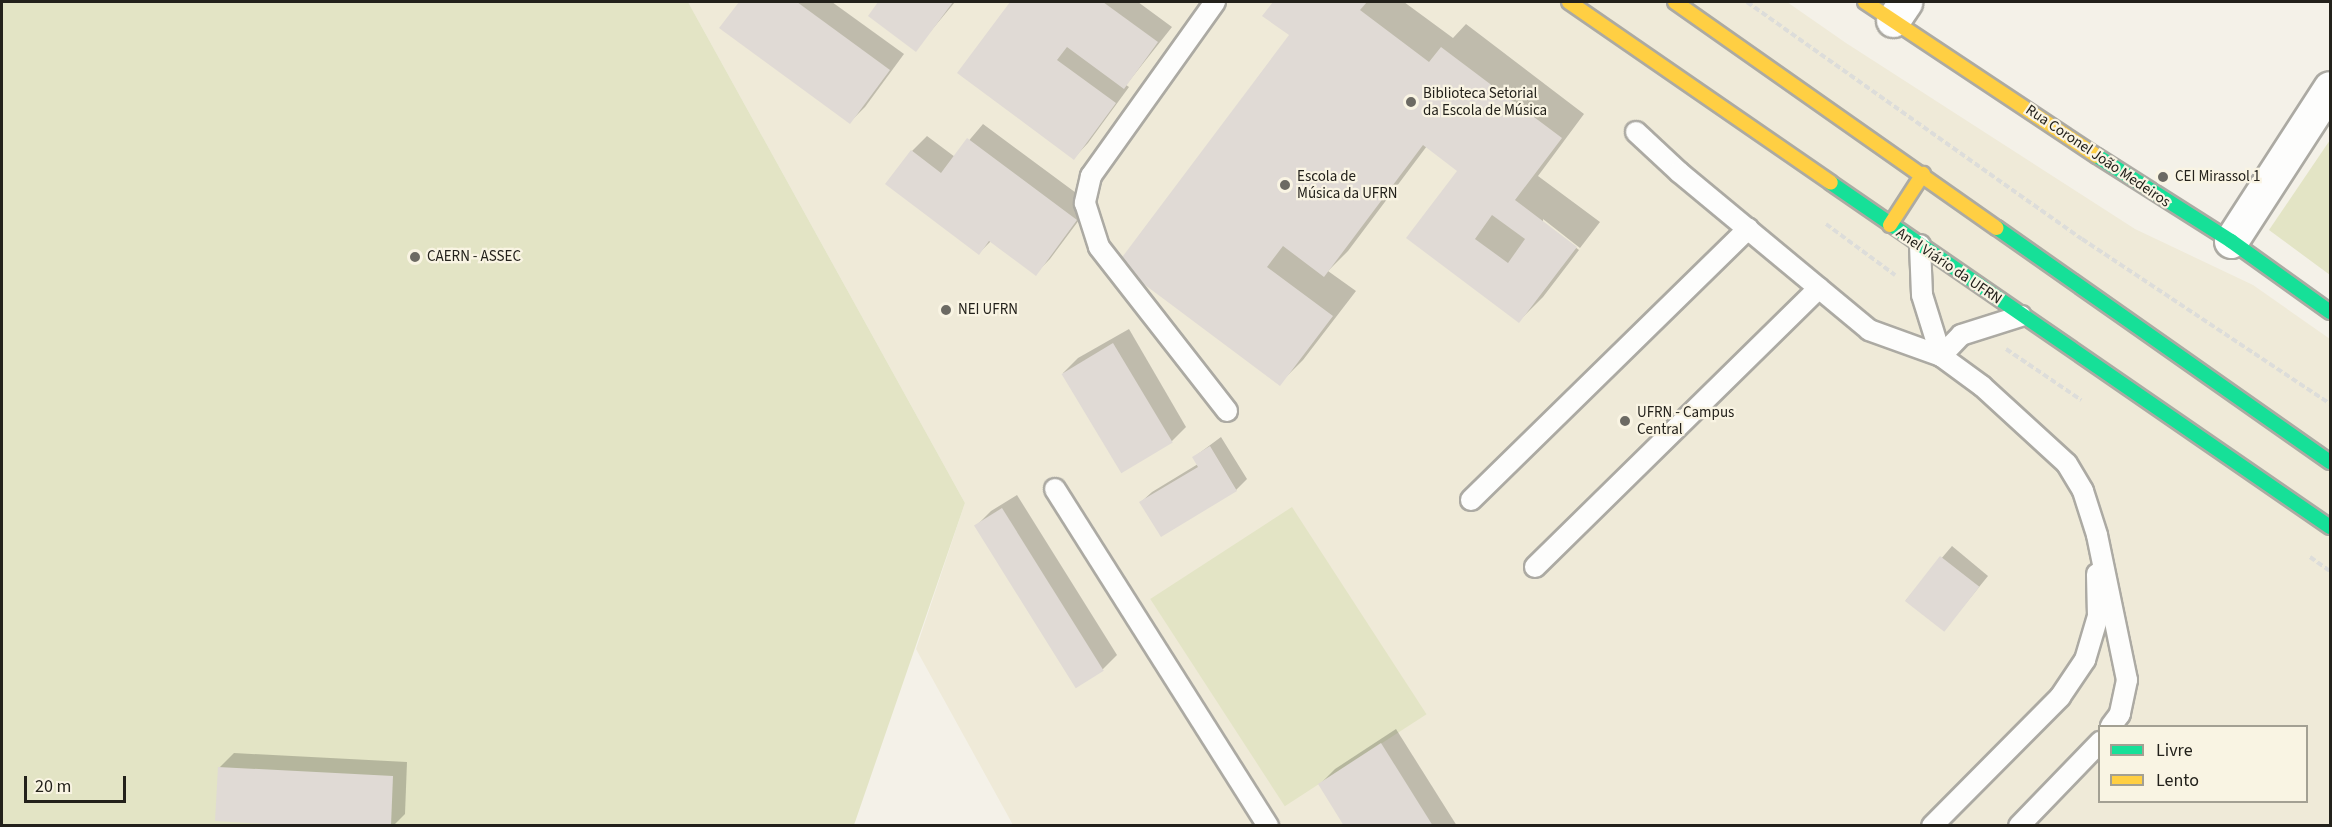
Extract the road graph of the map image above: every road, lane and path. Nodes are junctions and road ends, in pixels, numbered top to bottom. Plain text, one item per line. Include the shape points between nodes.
1 (1215, 2) edge
2 (1569, 2) edge
3 (1675, 2) edge
4 (1747, 2) edge
5 (1865, 2) edge
6 (1899, 11) edge
7 (2331, 88) edge
8 (1636, 132) dead end
9 (1923, 174) junction
10 (1890, 225) junction
11 (1748, 229) junction
12 (2231, 241) junction
13 (1920, 245) junction
14 (1819, 288) junction
15 (2331, 312) edge
16 (2021, 316) junction
17 (1941, 356) junction
18 (2331, 404) edge
19 (1227, 411) dead end
20 (2331, 462) edge
21 (1055, 489) dead end
22 (1471, 500) dead end
23 (2331, 528) edge
24 (2097, 535) junction
25 (1535, 567) dead end
26 (2112, 725) edge
27 (2098, 744) edge
28 (1268, 825) edge
29 (1932, 825) edge
30 (2019, 825) edge

1 - 19 lane via 1091,176 1085,202 1099,247
2 - 10 main road, Anel Viário da UFRN
3 - 9 main road
4 - 18 path via 2082,239
5 - 6 main road, Rua Coronel João Medeiros
6 - 12 main road, Rua Coronel João Medeiros via 2175,208
7 - 12 street
8 - 11 lane
9 - 10 main road
9 - 20 main road
10 - 13 main road, Anel Viário da UFRN
11 - 14 lane
11 - 22 lane
12 - 15 main road, Rua Coronel João Medeiros
13 - 16 main road, Anel Viário da UFRN
13 - 17 lane via 1922,295
14 - 17 lane via 1869,330
14 - 25 lane
16 - 17 lane via 1961,335
16 - 23 main road, Anel Viário da UFRN
17 - 24 lane via 1991,393 2067,464 2083,491
21 - 28 lane
24 - 26 lane via 2127,680 2122,707
24 - 29 lane via 2098,616 2085,660 2060,697
27 - 30 lane

